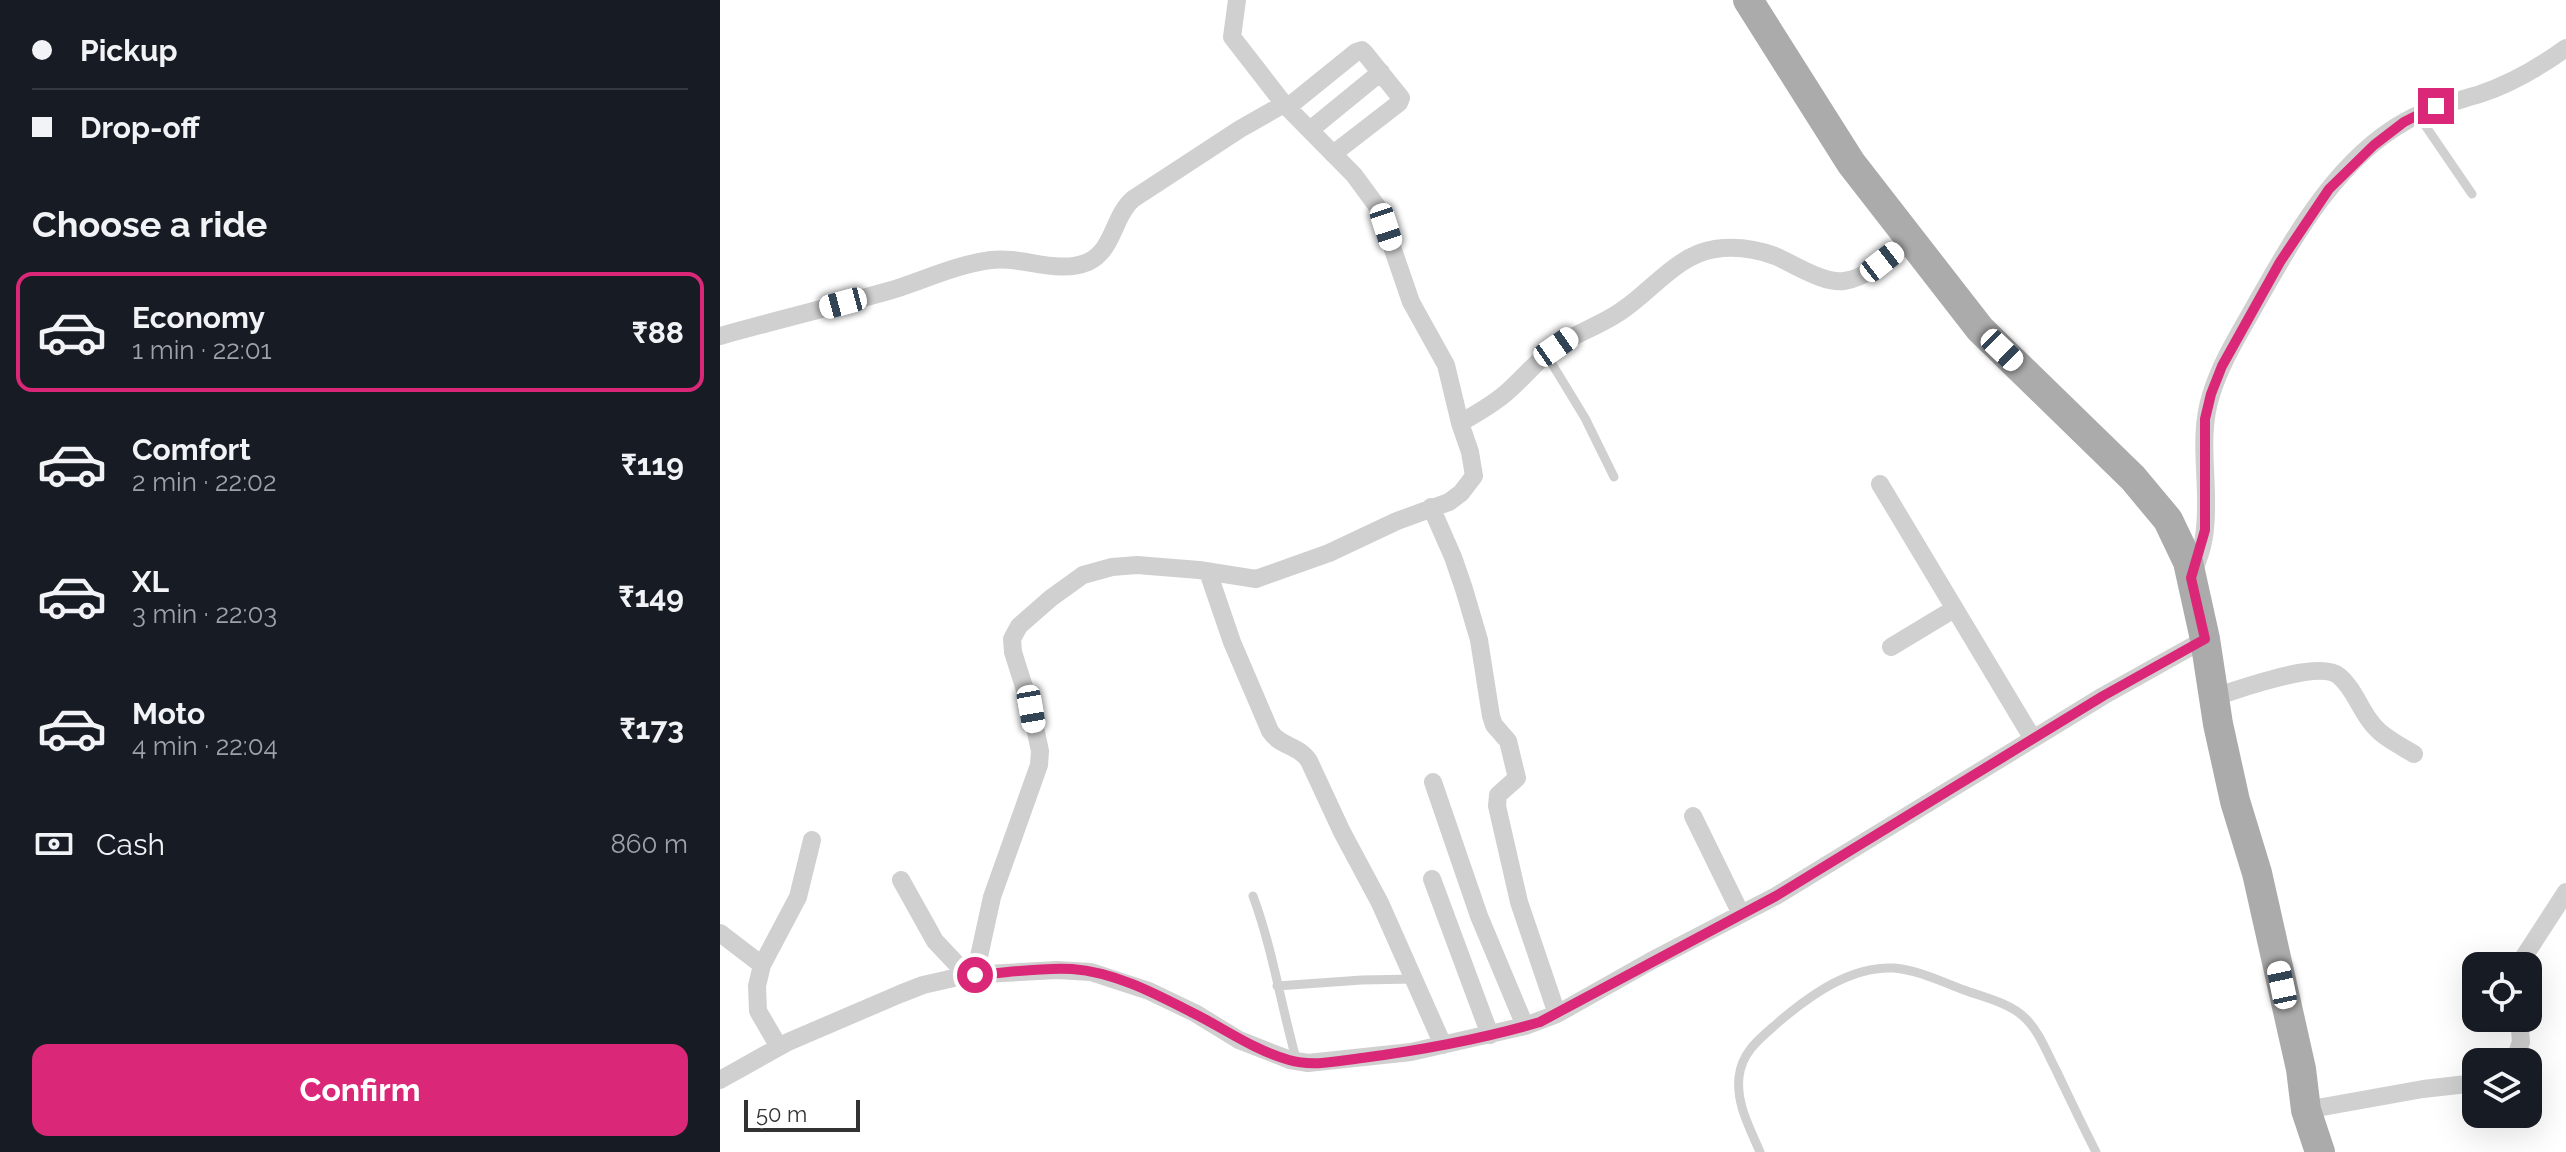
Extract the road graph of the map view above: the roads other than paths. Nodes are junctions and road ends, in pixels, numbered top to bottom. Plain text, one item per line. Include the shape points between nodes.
1 (1237, 0) edge
2 (1748, 0) edge
3 (2566, 48) edge
4 (1381, 72) junction
5 (1286, 106) junction
6 (2418, 115) junction
7 (1310, 130) junction
8 (1333, 154) junction
9 (2472, 194) dead end
10 (1911, 240) junction
11 (720, 336) edge
12 (1546, 354) junction
13 (1460, 423) junction
14 (1614, 477) dead end
15 (1880, 484) dead end
16 (1431, 507) junction
17 (1208, 572) junction
18 (2191, 578) junction
19 (1954, 609) junction
20 (2205, 639) junction
21 (1891, 647) dead end
22 (2214, 697) junction
23 (2033, 739) junction
24 (2414, 754) dead end
25 (1433, 782) dead end
26 (1693, 816) dead end
27 (812, 840) dead end
28 (1432, 879) dead end
29 (901, 880) dead end
30 (2566, 892) edge
31 (1253, 896) dead end
32 (1741, 914) junction
33 (720, 933) edge
34 (2527, 952) edge
35 (762, 965) junction
36 (971, 975) junction
37 (1415, 979) junction
38 (1277, 986) junction
39 (1557, 1014) junction
40 (1525, 1026) junction
41 (1490, 1035) junction
42 (1443, 1045) junction
43 (779, 1047) junction
44 (1297, 1062) junction
45 (720, 1080) edge
46 (2462, 1085) edge
47 (2306, 1110) junction
48 (1760, 1152) edge
49 (2096, 1152) edge
50 (2320, 1152) edge

1 - 5 street via 1232,37
2 - 10 main road via 1851,163
3 - 6 street via 2483,93
4 - 5 street via 1359,51
4 - 7 street
4 - 8 street via 1399,94 1399,103
5 - 7 street
5 - 11 street via 1240,129 1133,199 1119,214 1103,251 1088,262 1070,267 990,260
6 - 9 lane
6 - 18 street via 2374,145 2329,189 2280,262 2222,366 2205,419 2205,530
7 - 8 street
8 - 13 street via 1379,209 1411,302 1446,365
10 - 12 street via 1846,281 1750,248 1713,249 1684,262 1627,308
10 - 18 main road via 1980,329 2152,498 2173,530
12 - 13 street via 1504,395
12 - 14 lane
13 - 16 street via 1474,476 1449,502
15 - 19 street
16 - 17 street via 1264,577
16 - 39 street via 1479,640 1494,725 1510,747 1517,778 1498,795 1497,806 1519,902
17 - 36 street via 1137,565 1093,571 1051,598 1014,633 1013,652 1031,709 1039,765 992,897
17 - 37 street via 1270,731 1309,761
18 - 20 main road
19 - 21 street
19 - 23 street
20 - 22 main road
20 - 23 street
22 - 24 street via 2296,674 2333,672 2374,726
22 - 47 main road via 2301,1069
23 - 32 street
25 - 40 street via 1479,916
26 - 32 street
27 - 35 street via 798,897
28 - 41 street
29 - 36 street via 935,941
30 - 34 street
31 - 38 lane via 1269,939
32 - 39 street
33 - 35 street
35 - 43 street via 758,1011
36 - 43 street via 923,985
36 - 44 street via 1091,972 1149,991 1239,1040
37 - 38 lane
37 - 42 street
38 - 44 lane
39 - 40 street
40 - 41 street
41 - 42 street
42 - 44 street
43 - 45 street
46 - 47 street
47 - 50 main road
48 - 49 lane via 1739,1092 1742,1061 1752,1045 1823,989 1848,976 1894,968 1996,1002 2025,1018

